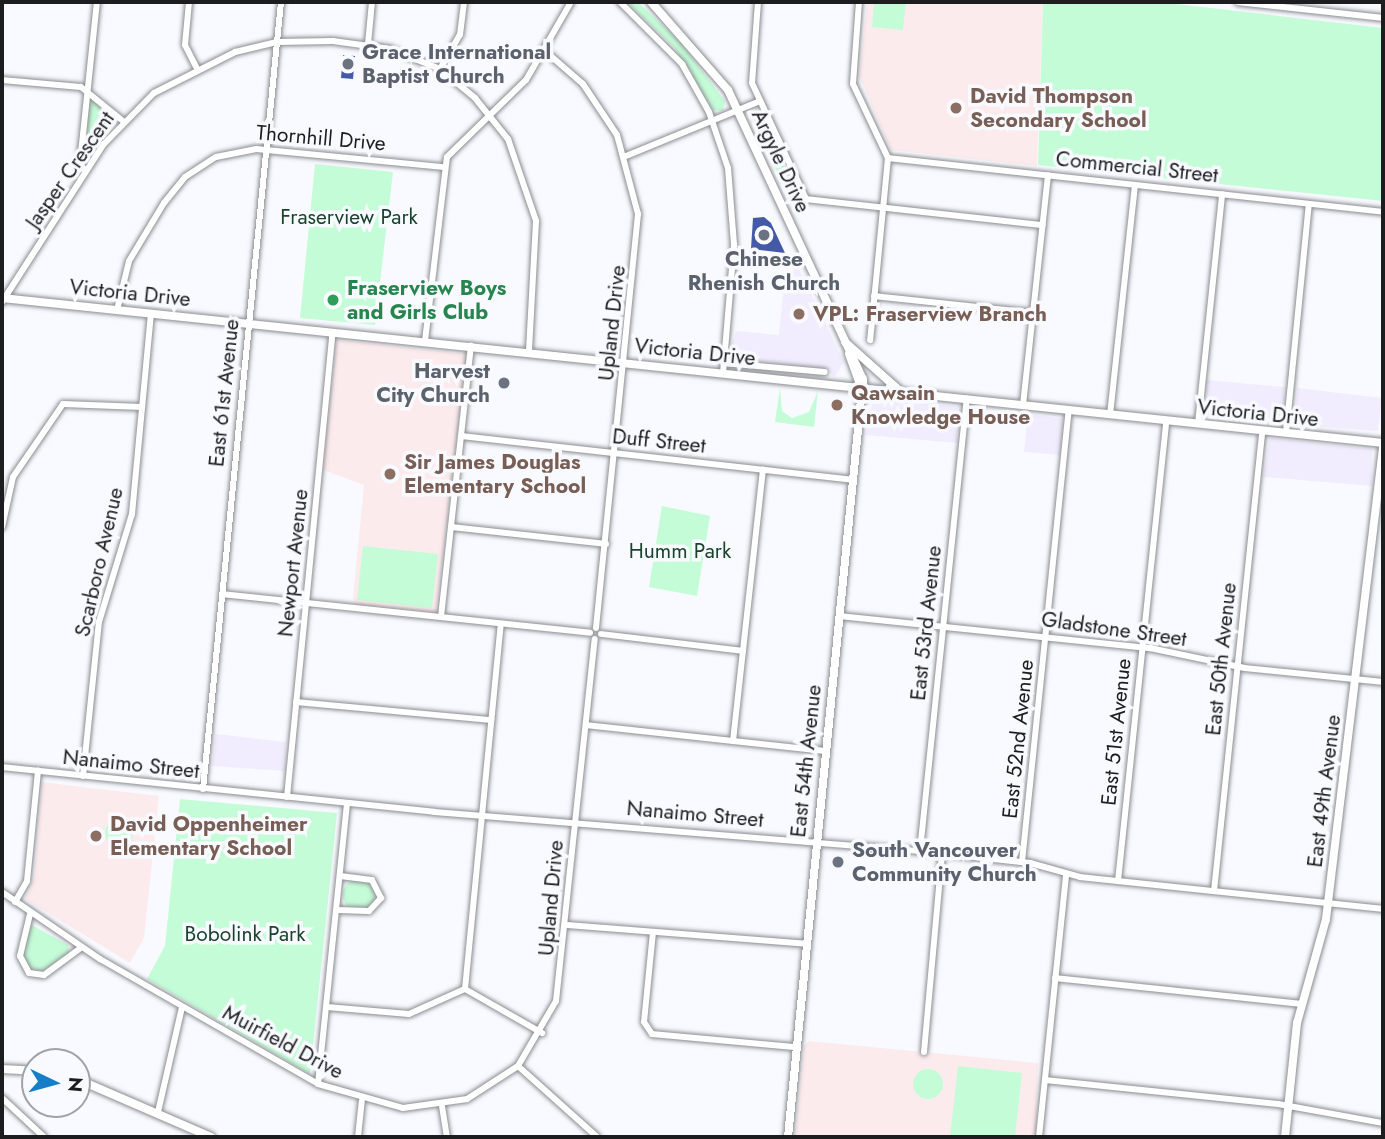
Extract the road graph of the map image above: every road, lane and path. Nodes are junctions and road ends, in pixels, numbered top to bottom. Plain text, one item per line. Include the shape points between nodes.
1 (97, 2) edge
2 (189, 2) edge
3 (281, 2) edge
4 (372, 2) edge
5 (464, 2) edge
6 (571, 2) edge
7 (620, 2) edge
8 (651, 2) edge
9 (758, 2) edge
10 (859, 2) edge
11 (1238, 2) edge
12 (1383, 18) edge
13 (277, 42) junction
14 (368, 44) junction
15 (545, 51) junction
16 (196, 67) junction
17 (440, 69) junction
18 (2, 80) edge
19 (88, 90) junction
20 (760, 102) junction
21 (739, 111) junction
22 (491, 115) junction
23 (123, 121) junction
24 (713, 121) junction
25 (266, 150) junction
26 (626, 156) junction
27 (888, 158) junction
28 (444, 167) junction
29 (85, 171) junction
30 (1048, 176) junction
31 (1135, 185) junction
32 (1222, 194) junction
33 (1309, 204) junction
34 (883, 208) junction
35 (1383, 212) edge
36 (1042, 225) junction
37 (874, 296) junction
38 (3, 300) edge
39 (117, 310) junction
40 (151, 313) junction
41 (1033, 313) junction
42 (248, 323) junction
43 (333, 332) junction
44 (870, 340) dead end
45 (425, 341) junction
46 (844, 342) junction
47 (471, 346) junction
48 (529, 352) junction
49 (849, 359) junction
50 (626, 362) junction
51 (724, 363) junction
52 (784, 368) junction
53 (825, 372) dead end
54 (723, 373) junction
55 (784, 379) junction
56 (835, 385) junction
57 (861, 387) junction
58 (900, 391) junction
59 (967, 398) junction
60 (1023, 405) junction
61 (142, 407) junction
62 (1069, 410) junction
63 (1110, 415) junction
64 (1166, 421) junction
65 (1198, 424) junction
66 (1262, 431) junction
67 (1286, 433) junction
68 (462, 436) junction
69 (1383, 444) edge
70 (616, 453) junction
71 (763, 470) junction
72 (852, 480) junction
73 (2, 527) edge
74 (452, 527) junction
75 (606, 544) junction
76 (222, 594) junction
77 (306, 603) junction
78 (839, 616) junction
79 (441, 617) junction
80 (501, 624) junction
81 (943, 627) junction
82 (596, 634) junction
83 (1046, 637) junction
84 (1142, 648) junction
85 (743, 651) junction
86 (1238, 667) junction
87 (1355, 679) junction
88 (1383, 682) edge
89 (296, 702) junction
90 (491, 720) junction
91 (586, 724) junction
92 (733, 741) junction
93 (825, 751) junction
94 (2, 767) edge
95 (38, 771) junction
96 (83, 776) junction
97 (203, 789) junction
98 (287, 797) junction
99 (347, 803) junction
100 (482, 816) junction
101 (575, 822) junction
102 (816, 842) junction
103 (920, 851) junction
104 (942, 853) junction
105 (1023, 862) junction
106 (1066, 874) junction
107 (340, 876) junction
108 (1118, 881) junction
109 (1214, 891) junction
110 (2, 892) edge
111 (15, 902) junction
112 (1328, 903) junction
113 (1383, 909) edge
114 (337, 910) junction
115 (30, 914) junction
116 (566, 925) junction
117 (653, 932) junction
118 (806, 944) junction
119 (82, 947) junction
120 (1055, 978) junction
121 (465, 989) junction
122 (1302, 1004) junction
123 (182, 1007) junction
124 (327, 1007) junction
125 (542, 1033) junction
126 (796, 1047) junction
127 (923, 1052) dead end
128 (517, 1066) junction
129 (2, 1069) edge
130 (21, 1070) edge
131 (1045, 1080) junction
132 (318, 1084) junction
133 (91, 1085) edge
134 (2, 1098) edge
135 (362, 1101) junction
136 (442, 1106) junction
137 (1287, 1106) junction
138 (158, 1112) junction
139 (1383, 1123) edge
140 (44, 1137) edge
141 (211, 1137) edge
142 (359, 1137) edge
143 (447, 1137) edge
144 (597, 1137) edge
145 (788, 1137) edge
146 (1040, 1137) edge
147 (1285, 1137) edge

1 - 19 street
2 - 16 street via 185,45
3 - 13 street, East 61st Avenue
4 - 14 street
5 - 17 street via 460,36
6 - 15 street
7 - 24 street via 682,64
8 - 21 street, Argyle Drive via 697,48
9 - 20 street via 751,78
10 - 27 street via 853,83
11 - 12 street
13 - 14 street, Jasper Crescent
13 - 16 street, Jasper Crescent
13 - 25 street, East 61st Avenue
14 - 17 street, Jasper Crescent
15 - 22 street
15 - 26 street, Upland Drive via 589,91
16 - 23 street, Jasper Crescent
17 - 22 street, Jasper Crescent
18 - 19 street
19 - 23 street
19 - 29 street
20 - 21 street
20 - 34 street via 806,199
21 - 24 street
21 - 46 street, Argyle Drive
22 - 28 street via 452,148
22 - 48 street, Jasper Crescent via 517,156 536,221
23 - 29 street, Jasper Crescent
24 - 26 street
24 - 51 street via 728,168 735,224
25 - 28 street, Thornhill Drive
25 - 39 street, Thornhill Drive via 226,153 176,186 129,261
25 - 42 street, East 61st Avenue
26 - 50 street, Upland Drive via 638,214
27 - 30 street, Commercial Street
27 - 34 street
28 - 45 street
29 - 38 street, Jasper Crescent
30 - 31 street, Commercial Street
30 - 36 street
31 - 32 street, Commercial Street
31 - 63 street
32 - 33 street, Commercial Street
32 - 65 street
33 - 35 street, Commercial Street
33 - 67 street
34 - 36 street
34 - 37 street
36 - 41 street
37 - 41 street
37 - 44 street
38 - 39 street, Victoria Drive
39 - 40 street, Victoria Drive
40 - 42 street, Victoria Drive
40 - 61 street, Scarboro Avenue
41 - 60 street
42 - 43 street, Victoria Drive
42 - 76 street, East 61st Avenue
43 - 45 street, Victoria Drive
43 - 77 street, Newport Avenue
45 - 47 street, Victoria Drive
46 - 49 street, Argyle Drive
46 - 58 street
47 - 48 street, Victoria Drive
47 - 68 street
48 - 50 street, Victoria Drive
49 - 56 street
49 - 57 street, Argyle Drive
50 - 54 street, Victoria Drive
50 - 70 street, Upland Drive
51 - 52 street
51 - 54 street
52 - 53 street
52 - 55 street
54 - 55 street, Victoria Drive
55 - 56 street, Victoria Drive
56 - 57 street, Victoria Drive
57 - 58 street, Victoria Drive
57 - 72 street, East 54th Avenue
58 - 59 street, Victoria Drive
59 - 60 street, Victoria Drive
59 - 81 street, East 53rd Avenue
60 - 62 street, Victoria Drive
61 - 73 street via 63,404 13,477
61 - 96 street, Scarboro Avenue via 132,514 99,622
62 - 63 street, Victoria Drive
62 - 83 street, East 52nd Avenue
63 - 64 street, Victoria Drive
64 - 65 street, Victoria Drive
64 - 84 street, East 51st Avenue
65 - 66 street, Victoria Drive
66 - 67 street, Victoria Drive
66 - 86 street, East 50th Avenue
67 - 69 street, Victoria Drive
68 - 70 street, Duff Street
68 - 74 street
69 - 87 street, East 49th Avenue
70 - 71 street, Duff Street
70 - 75 street, Upland Drive
71 - 72 street, Duff Street
71 - 85 street
72 - 78 street, East 54th Avenue
74 - 75 street
74 - 79 street
75 - 82 street, Upland Drive
76 - 77 street
76 - 97 street, East 61st Avenue
77 - 79 street
77 - 89 street, Newport Avenue
78 - 81 street, Gladstone Street
78 - 93 street, East 54th Avenue
79 - 80 street
80 - 82 street
80 - 90 street
81 - 83 street, Gladstone Street
81 - 103 street, East 53rd Avenue
82 - 85 street
82 - 91 street, Upland Drive
83 - 84 street, Gladstone Street
83 - 105 street, East 52nd Avenue
84 - 86 street, Gladstone Street
84 - 108 street, East 51st Avenue
85 - 92 street
86 - 87 street, Gladstone Street
86 - 109 street, East 50th Avenue
87 - 88 street, Gladstone Street
87 - 112 street, East 49th Avenue
89 - 90 street
89 - 98 street, Newport Avenue
90 - 100 street
91 - 92 street
91 - 101 street, Upland Drive
92 - 93 street
93 - 102 street, East 54th Avenue
94 - 95 street, Nanaimo Street
95 - 96 street, Nanaimo Street
95 - 111 street via 27,881
96 - 97 street, Nanaimo Street
97 - 98 street, Nanaimo Street
98 - 99 street, Nanaimo Street
99 - 100 street, Nanaimo Street
99 - 107 street
100 - 101 street, Nanaimo Street
100 - 121 street
101 - 102 street, Nanaimo Street
101 - 116 street, Upland Drive
102 - 103 street, Nanaimo Street
102 - 118 street, East 54th Avenue
103 - 104 street, Nanaimo Street
104 - 105 street, Nanaimo Street
104 - 127 street
105 - 106 street, Nanaimo Street
106 - 108 street, Nanaimo Street
106 - 120 street
107 - 114 street
107 - 114 street via 372,880 382,898 369,911
108 - 109 street, Nanaimo Street
109 - 112 street, Nanaimo Street
110 - 111 street, Muirfield Drive
111 - 115 street, Muirfield Drive
112 - 113 street, Nanaimo Street
112 - 122 street, East 49th Avenue
114 - 124 street
115 - 119 street, Muirfield Drive
115 - 119 street via 20,956 29,973 44,975
116 - 117 street
116 - 125 street, Upland Drive via 559,989
117 - 118 street
117 - 126 street via 644,1022 652,1034
118 - 126 street, East 54th Avenue
119 - 123 street, Muirfield Drive
120 - 122 street
120 - 131 street
121 - 124 street via 410,1014
121 - 125 street
122 - 137 street, East 49th Avenue
123 - 132 street, Muirfield Drive
123 - 138 street
124 - 132 street
125 - 128 street, Upland Drive
126 - 145 street, East 54th Avenue
128 - 136 street, Muirfield Drive via 485,1090
128 - 144 street
129 - 130 street
131 - 137 street
131 - 146 street
132 - 135 street, Muirfield Drive
133 - 138 street
134 - 140 street
135 - 136 street, Muirfield Drive
135 - 142 street
136 - 143 street
137 - 139 street
137 - 147 street, East 49th Avenue
138 - 141 street

